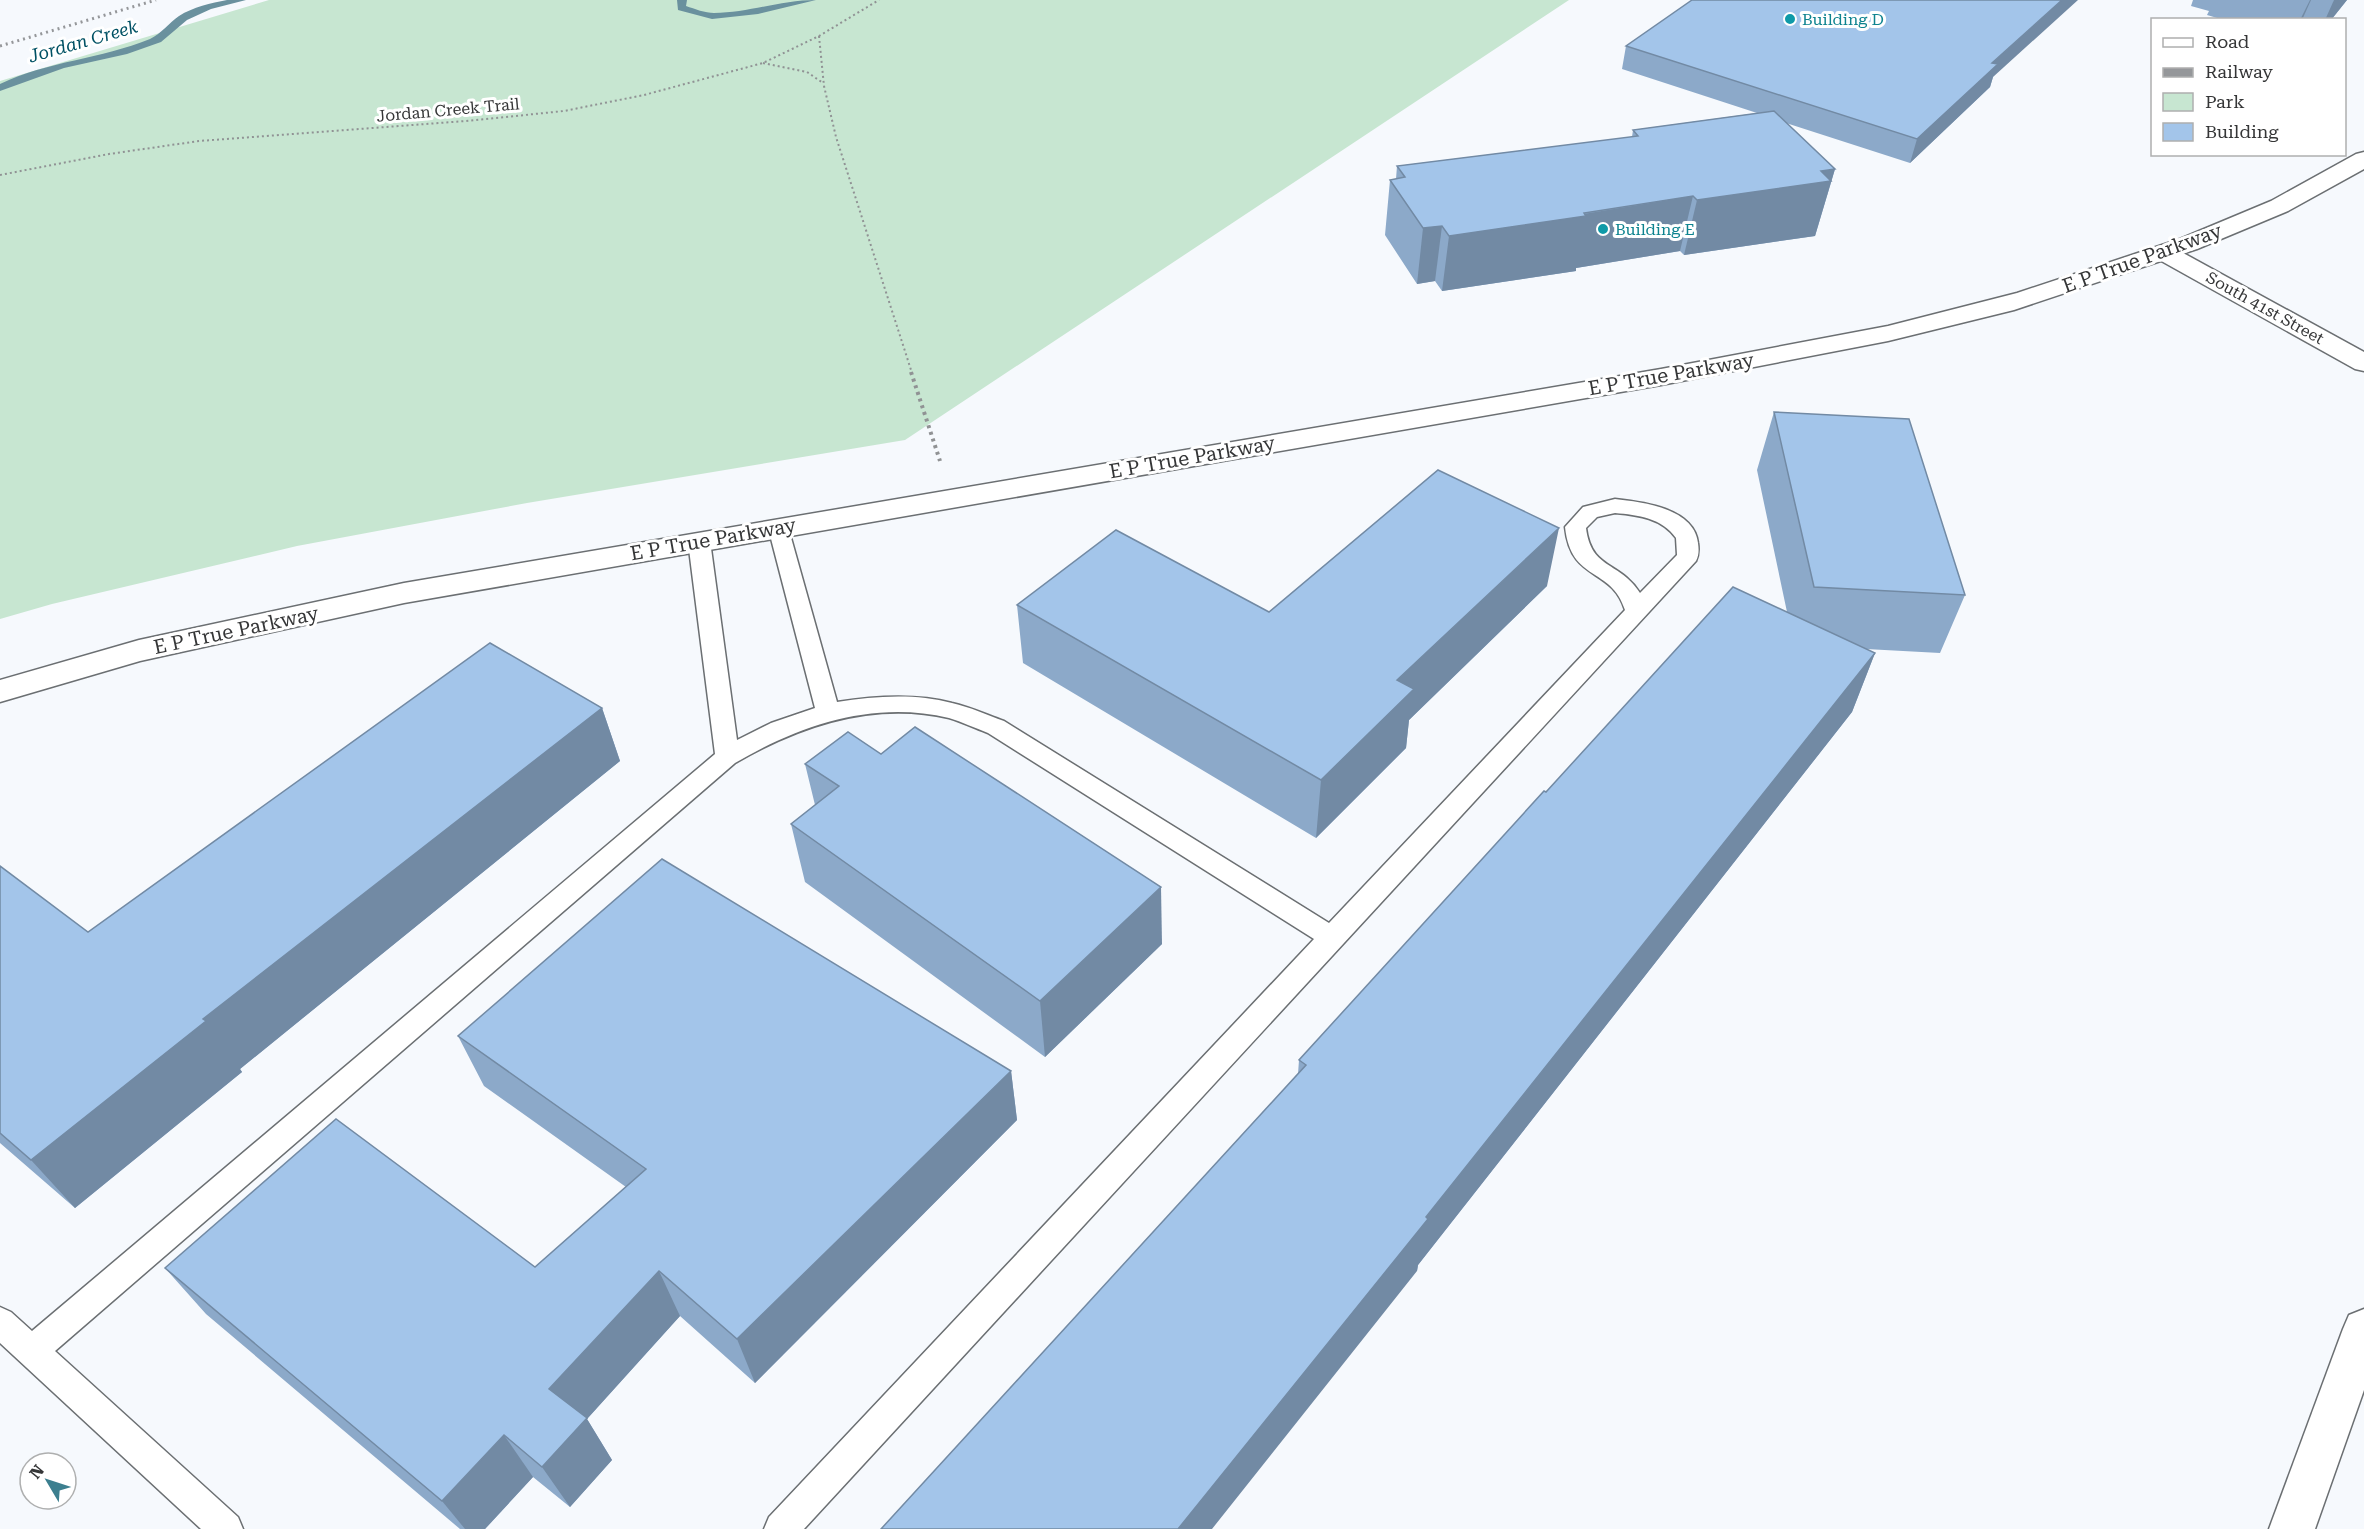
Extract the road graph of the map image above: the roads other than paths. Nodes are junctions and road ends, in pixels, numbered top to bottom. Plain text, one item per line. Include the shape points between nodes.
1 (2364, 159) edge
2 (2165, 253) junction
3 (2364, 363) edge
4 (778, 527) junction
5 (699, 541) junction
6 (1636, 611) junction
7 (0, 690) edge
8 (828, 711) junction
9 (727, 757) junction
10 (1331, 937) junction
11 (0, 1322) edge
12 (2364, 1329) edge
13 (32, 1351) junction
14 (226, 1529) edge
15 (781, 1529) edge
16 (2292, 1529) edge

1 - 2 main road, E P True Parkway via 2273,208
2 - 3 main road, South 41st Street
2 - 4 main road, E P True Parkway via 1964,316 1843,343
4 - 5 main road, E P True Parkway
4 - 8 lane
5 - 7 main road, E P True Parkway via 392,596 139,651
5 - 9 lane
6 - 6 lane via 1688,556 1686,538 1672,521 1645,509 1615,506 1590,512 1575,527 1574,544 1585,560 1621,580 1633,596
6 - 10 lane
8 - 9 lane via 760,736
8 - 10 lane via 902,704 950,711 996,727
9 - 13 lane
10 - 15 lane
11 - 13 lane
12 - 16 main road
13 - 14 lane

